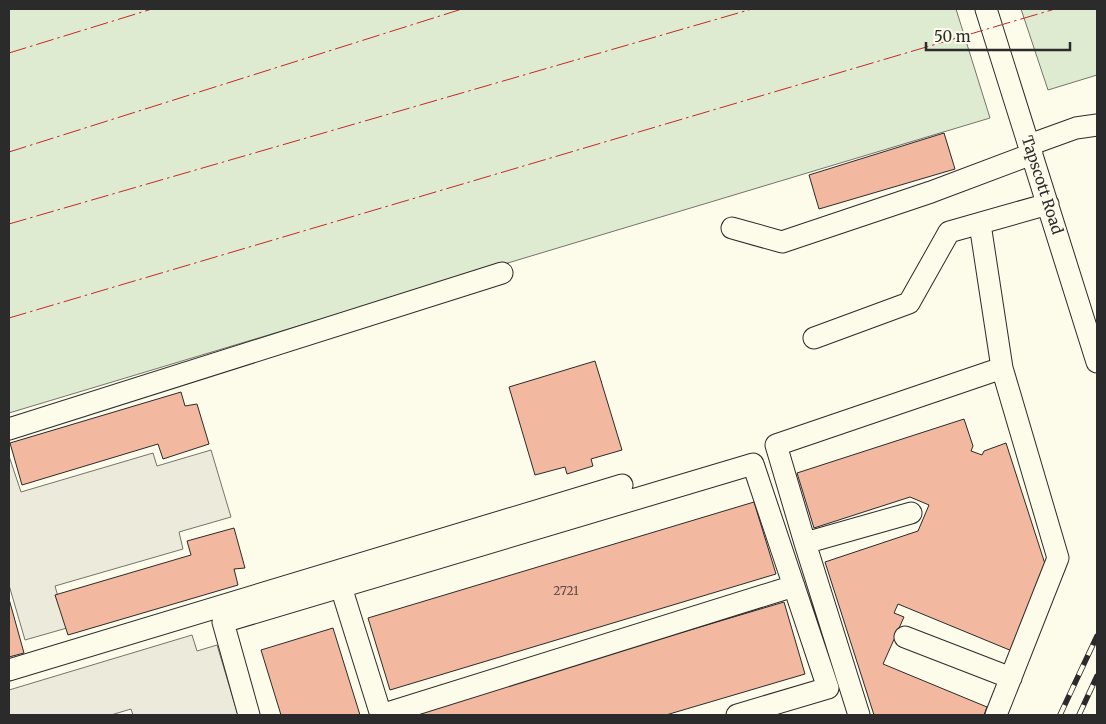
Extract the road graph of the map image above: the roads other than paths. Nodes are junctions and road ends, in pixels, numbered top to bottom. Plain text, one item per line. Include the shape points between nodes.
1 (986, 9) edge
2 (1097, 125) edge
3 (1030, 150) junction
4 (1048, 204) junction
5 (980, 224) junction
6 (732, 228) dead end
7 (502, 273) dead end
8 (814, 338) dead end
9 (1097, 362) edge
10 (1002, 368) junction
11 (9, 429) edge
12 (622, 485) dead end
13 (911, 513) dead end
14 (805, 543) junction
15 (794, 586) junction
16 (341, 587) junction
17 (905, 636) dead end
18 (9, 670) edge
19 (1011, 678) junction
20 (249, 715) edge
21 (381, 715) edge
22 (736, 715) edge
23 (859, 715) edge
24 (996, 715) edge

1 - 3 street, Tapscott Road
2 - 3 street via 1076,128
3 - 4 street, Tapscott Road
3 - 6 street via 931,192 782,242
4 - 5 street
4 - 9 street, Tapscott Road
5 - 8 street via 949,232 909,303
5 - 10 street
7 - 11 street
10 - 14 street via 776,445
10 - 19 street via 1058,558
12 - 18 street
13 - 14 street
14 - 23 street
15 - 16 street via 754,464
15 - 21 street
15 - 22 street via 828,688
16 - 20 street via 223,622
16 - 21 street
17 - 19 street
19 - 24 street

